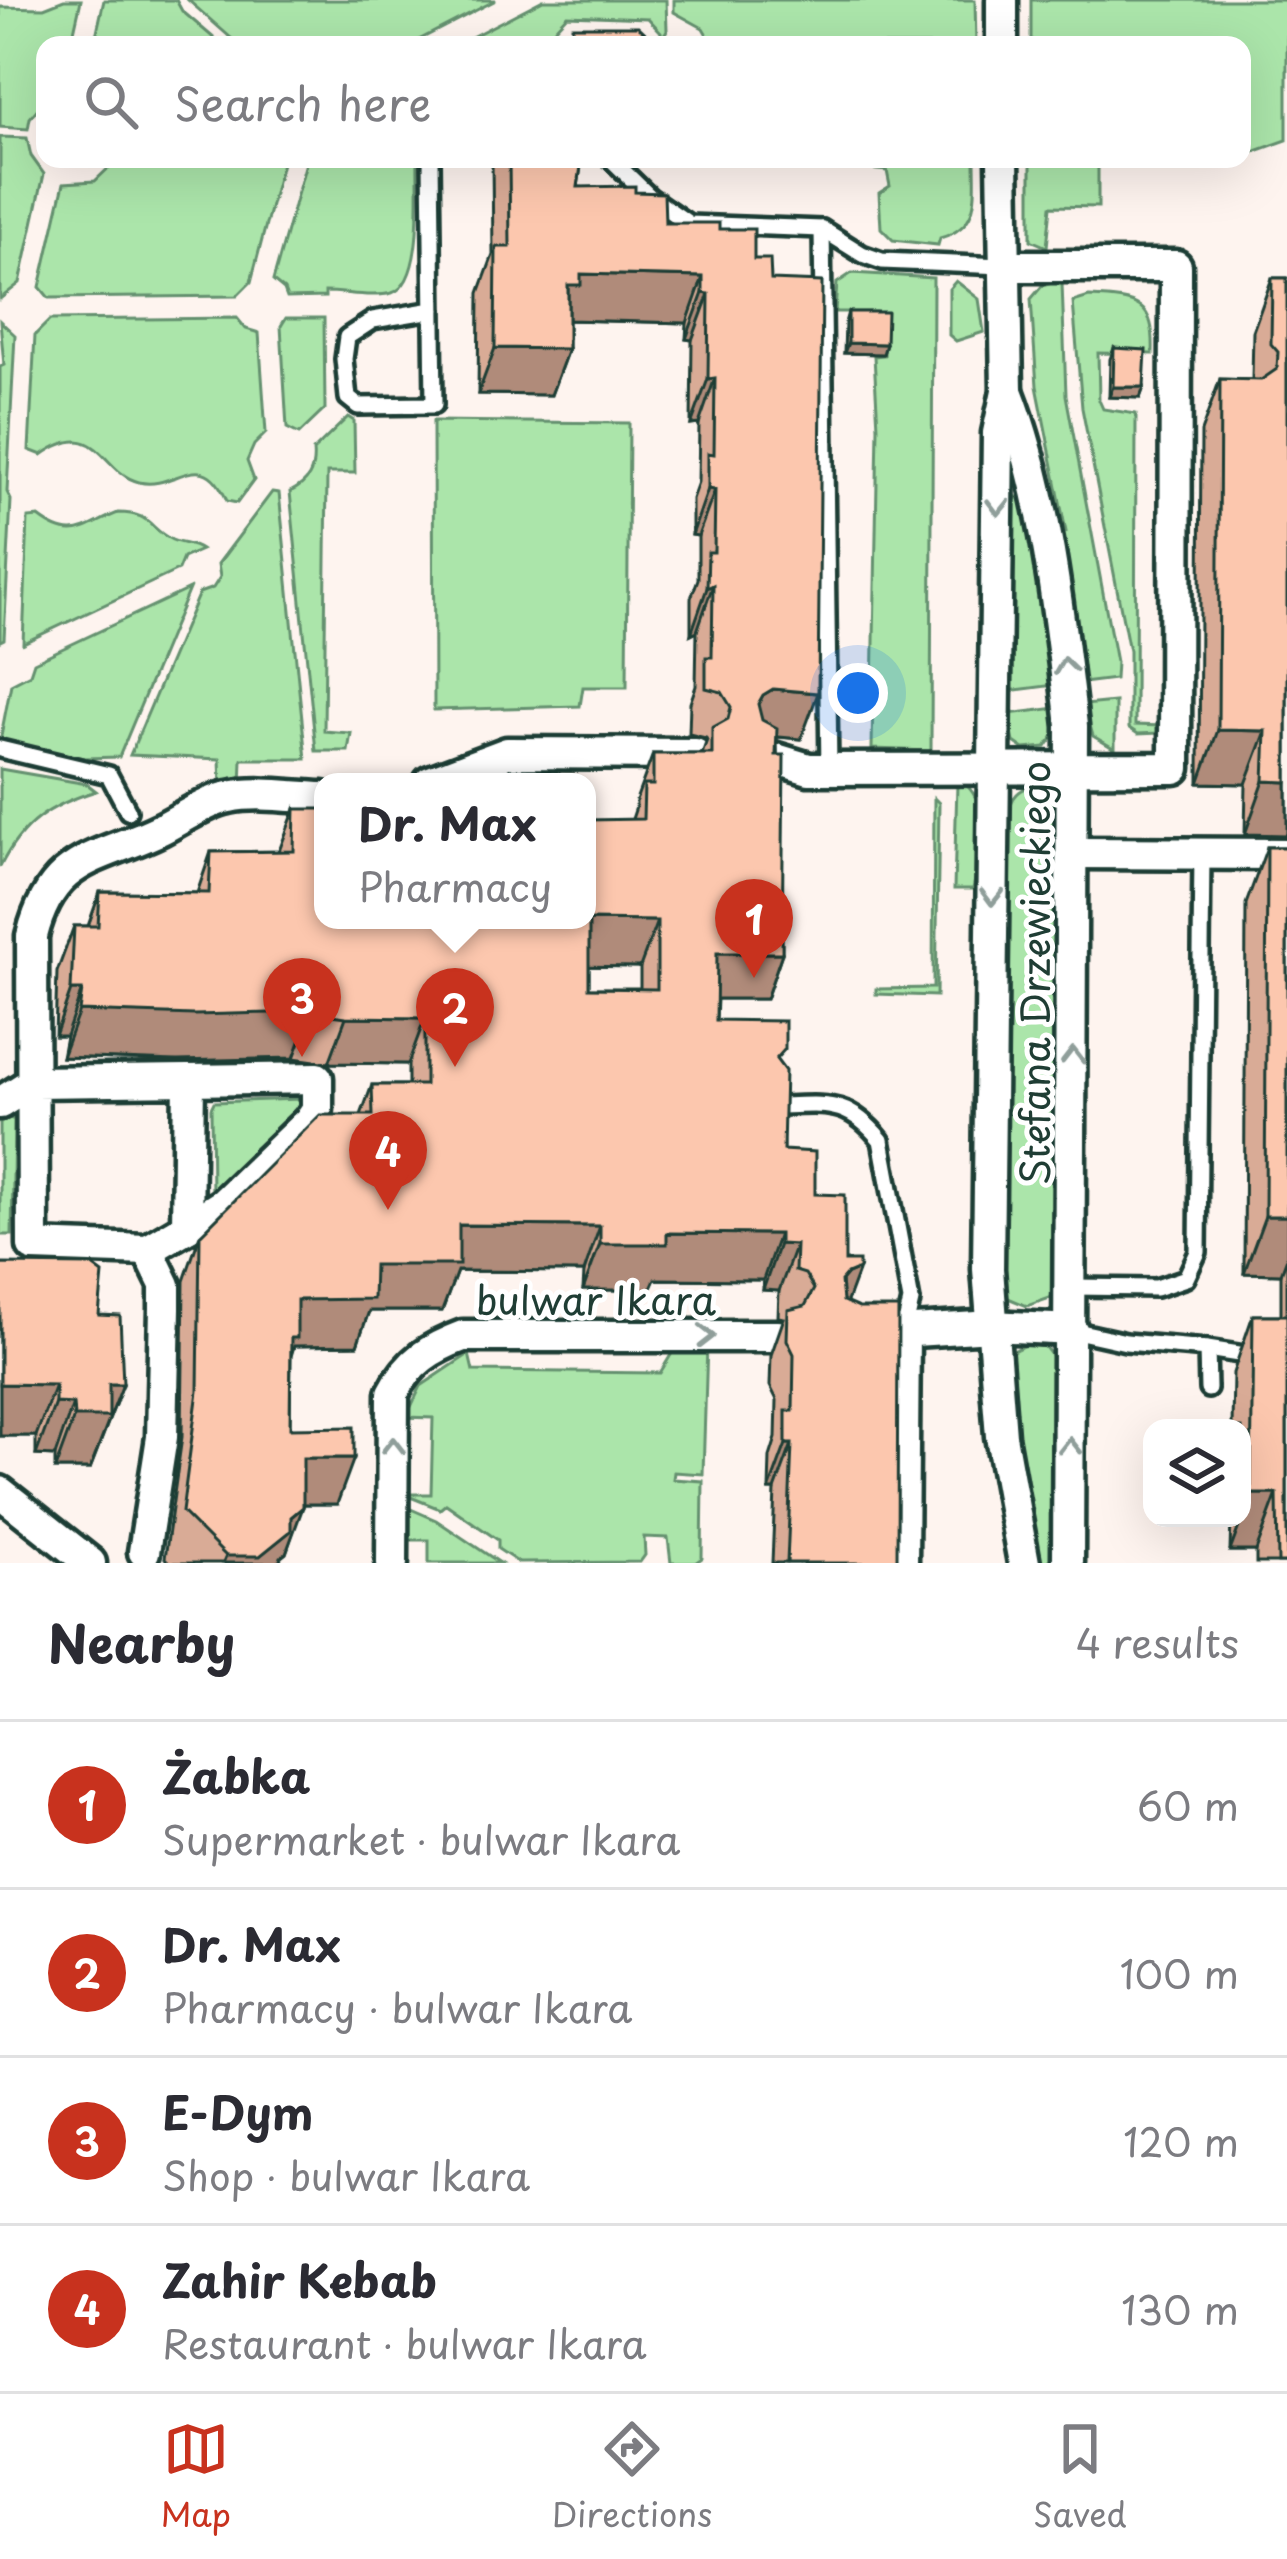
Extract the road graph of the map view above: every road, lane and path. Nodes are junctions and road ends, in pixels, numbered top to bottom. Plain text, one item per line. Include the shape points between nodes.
1 (1002, 0) edge
2 (1002, 36) edge
3 (431, 168) edge
4 (620, 168) edge
5 (1003, 168) edge
6 (822, 229) junction
7 (1003, 266) junction
8 (433, 310) junction
9 (1007, 391) junction
10 (0, 749) edge
11 (695, 754) edge
12 (760, 754) edge
13 (1073, 768) junction
14 (829, 770) junction
15 (993, 770) junction
16 (454, 773) edge
17 (314, 798) edge
18 (128, 811) dead end
19 (1073, 853) junction
20 (1202, 853) junction
21 (1287, 854) edge
22 (189, 1080) junction
23 (33, 1082) junction
24 (0, 1103) edge
25 (771, 1106) edge
26 (187, 1227) junction
27 (0, 1246) edge
28 (32, 1246) junction
29 (148, 1250) junction
30 (1072, 1287) junction
31 (992, 1326) junction
32 (1072, 1330) junction
33 (904, 1332) junction
34 (860, 1334) edge
35 (778, 1336) dead end
36 (1208, 1349) junction
37 (1281, 1360) edge
38 (1208, 1389) dead end
39 (0, 1492) edge
40 (144, 1552) dead end
41 (90, 1563) edge
42 (392, 1563) edge
43 (902, 1563) edge
44 (1024, 1563) edge
45 (1068, 1563) edge

1 - 2 street
3 - 8 lane
4 - 6 lane via 688,224
5 - 7 street, Stefana Drzewieckiego
6 - 7 lane via 882,261
6 - 14 lane
7 - 9 street, Stefana Drzewieckiego
7 - 13 street via 1176,266 1187,412 1175,768
8 - 8 lane via 434,405 358,406 348,398 347,337 373,320
13 -> 9 street, Stefana Drzewieckiego via 1066,664 1021,427
9 -> 15 street, Stefana Drzewieckiego via 998,433
10 - 18 lane via 109,775
11 - 16 street via 507,753
12 - 14 street
13 - 15 street
13 - 19 street, Stefana Drzewieckiego
14 - 15 street
15 -> 31 street, Stefana Drzewieckiego
17 - 23 street via 228,796 96,853 58,882 32,936
19 - 20 street
30 -> 19 street, Stefana Drzewieckiego
20 - 21 street
20 - 30 lane via 1198,1252 1186,1278 1156,1288
22 - 23 street
22 - 26 street
22 - 26 street via 317,1078 309,1121 223,1204
23 - 24 street
23 - 28 street
25 - 33 lane via 842,1106 881,1139 911,1301
26 - 29 street
27 - 28 street
28 - 29 street
29 - 40 street via 165,1285 165,1309 162,1437
30 - 32 street, Stefana Drzewieckiego
31 - 32 street
31 - 33 street
31 - 44 street, Stefana Drzewieckiego
32 - 36 lane
45 -> 32 street, Stefana Drzewieckiego
33 - 34 street
33 - 43 street
42 -> 35 street, bulwar Ikara via 393,1393 418,1357 463,1336
36 - 37 lane
36 - 38 lane
39 - 41 street

